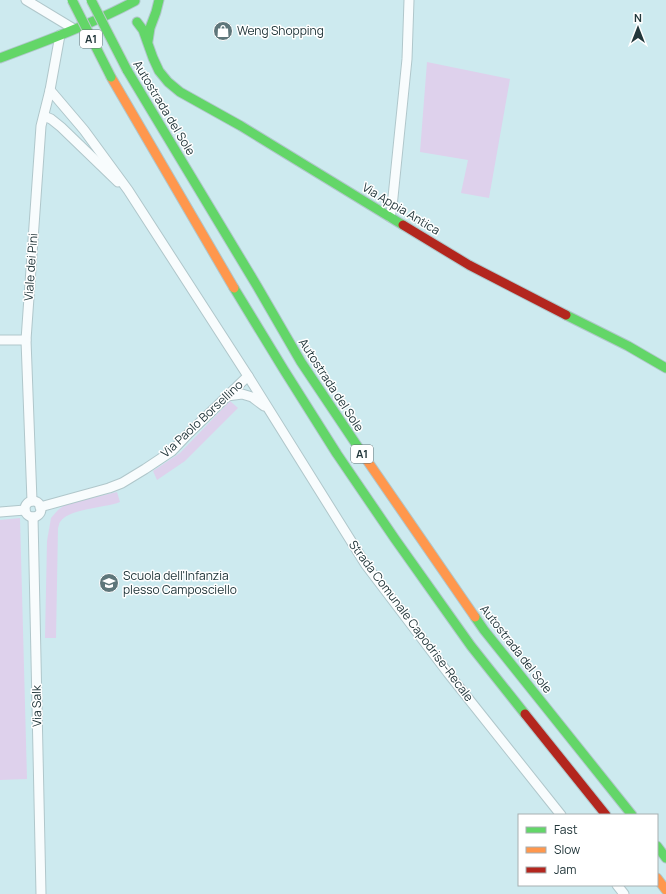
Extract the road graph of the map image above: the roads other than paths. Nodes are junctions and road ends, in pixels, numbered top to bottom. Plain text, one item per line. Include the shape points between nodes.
1 (26, 0) edge
2 (72, 0) edge
3 (91, 0) edge
4 (135, 0) edge
5 (150, 0) edge
6 (159, 0) edge
7 (409, 0) edge
8 (154, 15) junction
9 (127, 16) junction
10 (74, 29) junction
11 (60, 36) junction
12 (148, 43) junction
13 (0, 58) edge
14 (50, 90) junction
15 (44, 116) junction
16 (128, 190) junction
17 (390, 217) junction
18 (0, 340) edge
19 (26, 340) junction
20 (666, 368) edge
21 (248, 376) junction
22 (227, 396) junction
23 (269, 410) junction
24 (32, 501) junction
25 (40, 507) junction
26 (25, 510) junction
27 (0, 512) edge
28 (33, 517) junction
29 (560, 814) edge
30 (605, 814) edge
31 (631, 814) edge
32 (658, 847) edge
33 (666, 858) edge
34 (658, 879) edge
35 (618, 886) edge
36 (666, 890) edge
37 (41, 894) edge
38 (624, 894) edge

1 - 10 street
2 - 30 main road, A1, bridge via 111,77 236,291 337,454 471,646
3 - 31 main road, Autostrada del Sole / A1, bridge via 127,70 301,362 484,630
4 - 9 main road
4 - 9 main road
5 - 8 main road via 155,7
6 - 8 main road, Via Appia Antica
7 - 17 street via 407,59
8 - 9 main road via 146,23
8 - 12 main road, Via Appia Antica via 148,33
9 - 10 main road
9 - 12 main road, Via Appia Antica via 143,30
10 - 11 main road
11 - 13 main road
11 - 14 street, Viale dei Pini
12 - 17 main road, Via Appia Antica via 159,71 180,92
14 - 15 street, Viale dei Pini
14 - 16 street, Via Paolo Borsellino via 84,130
15 - 16 street, Via Paolo Borsellino via 61,127
15 - 19 street, Viale dei Pini via 41,126
16 - 21 street, Via Paolo Borsellino
17 - 20 main road, Via Appia Antica via 469,265
18 - 19 street
19 - 24 street, Viale dei Pini
21 - 22 street, Via Paolo Borsellino
21 - 23 street, Strada Comunale Capodrise-Recale
22 - 23 street via 242,394 252,397
22 - 25 street, Via Paolo Borsellino via 172,451 122,483
23 - 29 street, Strada Comunale Capodrise-Recale via 366,565
24 - 25 street
24 - 26 street via 26,504
25 - 28 street via 39,514
26 - 27 street
26 - 28 street via 28,516
28 - 37 street, Via Salk
32 - 33 main road
34 - 36 main road
35 - 38 street

